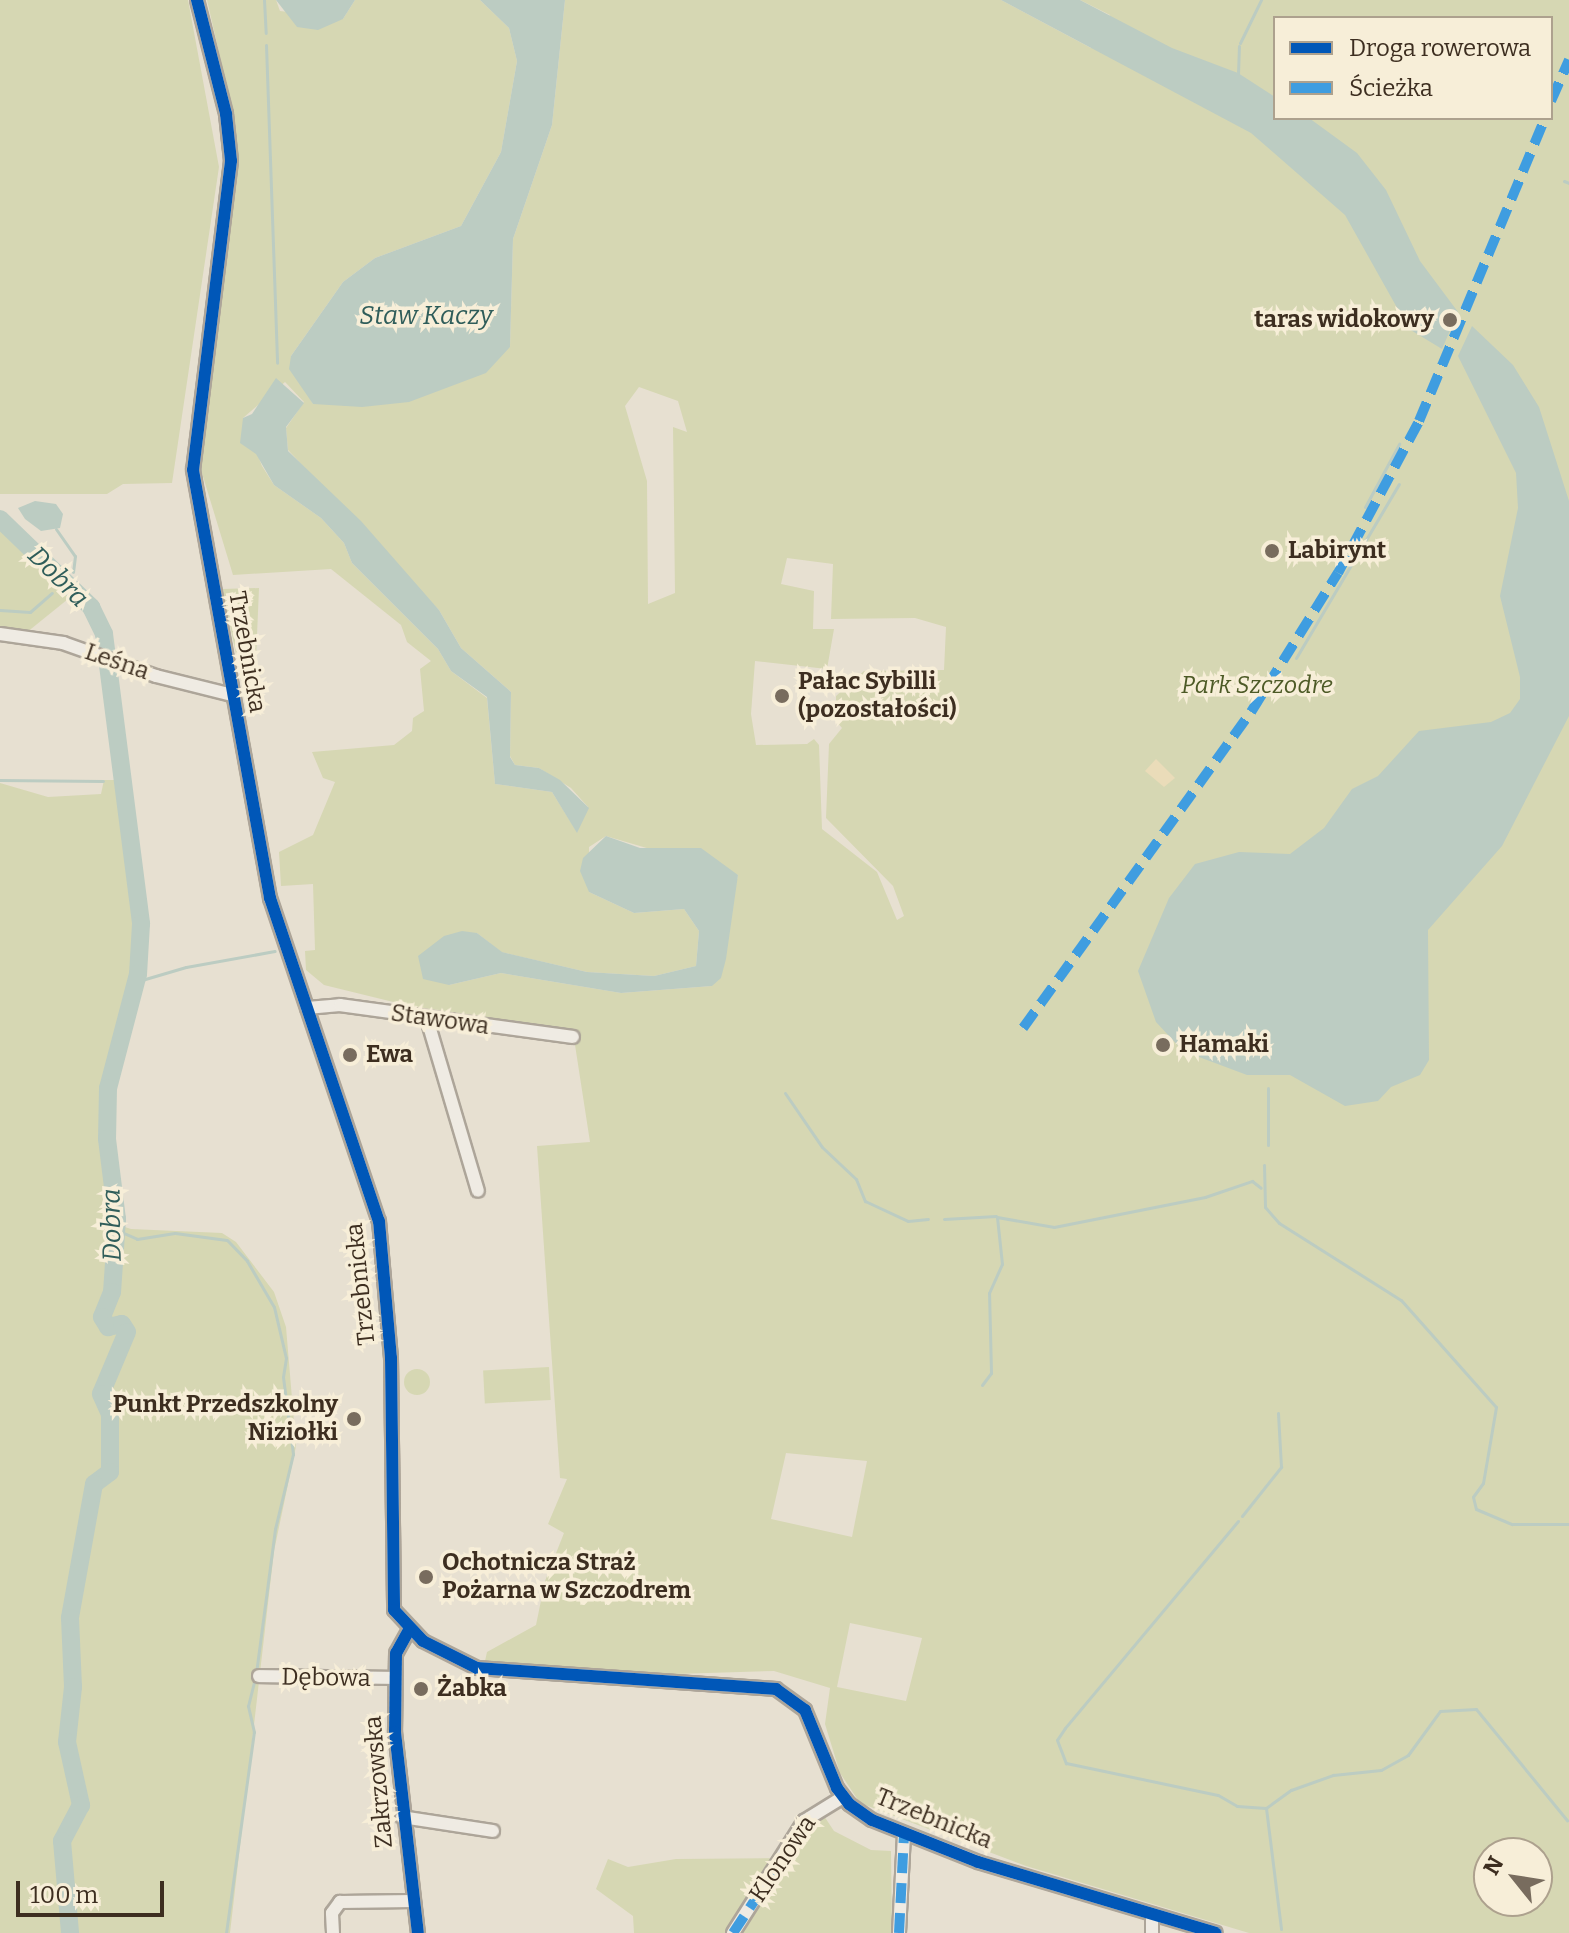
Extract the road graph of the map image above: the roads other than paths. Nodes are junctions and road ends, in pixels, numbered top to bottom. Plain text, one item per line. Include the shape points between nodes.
1 (197, 0) edge
2 (0, 634) edge
3 (232, 695) junction
4 (307, 1008) junction
5 (427, 1019) junction
6 (573, 1037) dead end
7 (478, 1191) dead end
8 (409, 1630) junction
9 (259, 1676) dead end
10 (394, 1678) junction
11 (843, 1797) junction
12 (402, 1817) junction
13 (493, 1831) dead end
14 (904, 1835) junction
15 (413, 1901) junction
16 (1152, 1914) junction
17 (333, 1933) edge
18 (418, 1933) edge
19 (733, 1933) edge
20 (899, 1933) edge
21 (1152, 1933) edge
22 (1216, 1933) edge

1 - 3 street, Trzebnicka via 226,114 231,161 193,470
2 - 3 street, Leśna via 63,643
3 - 4 street, Trzebnicka via 270,898
4 - 5 street, Stawowa via 340,1005
4 - 8 street, Trzebnicka via 382,1235 391,1358 391,1602
5 - 6 street, Stawowa
5 - 7 street
8 - 10 street, Zakrzowska via 396,1653
8 - 11 street, Trzebnicka via 463,1664 491,1671 776,1689 805,1710
9 - 10 street, Dębowa
10 - 12 street, Zakrzowska
11 - 14 street, Trzebnicka via 863,1815
11 - 19 street, Klonowa via 812,1811
12 - 13 street, Zakrzowska
12 - 15 street, Zakrzowska
14 - 16 street, Trzebnicka
14 - 20 street
15 - 17 street via 340,1902 332,1913
15 - 18 street, Zakrzowska
16 - 21 street
16 - 22 street, Trzebnicka

